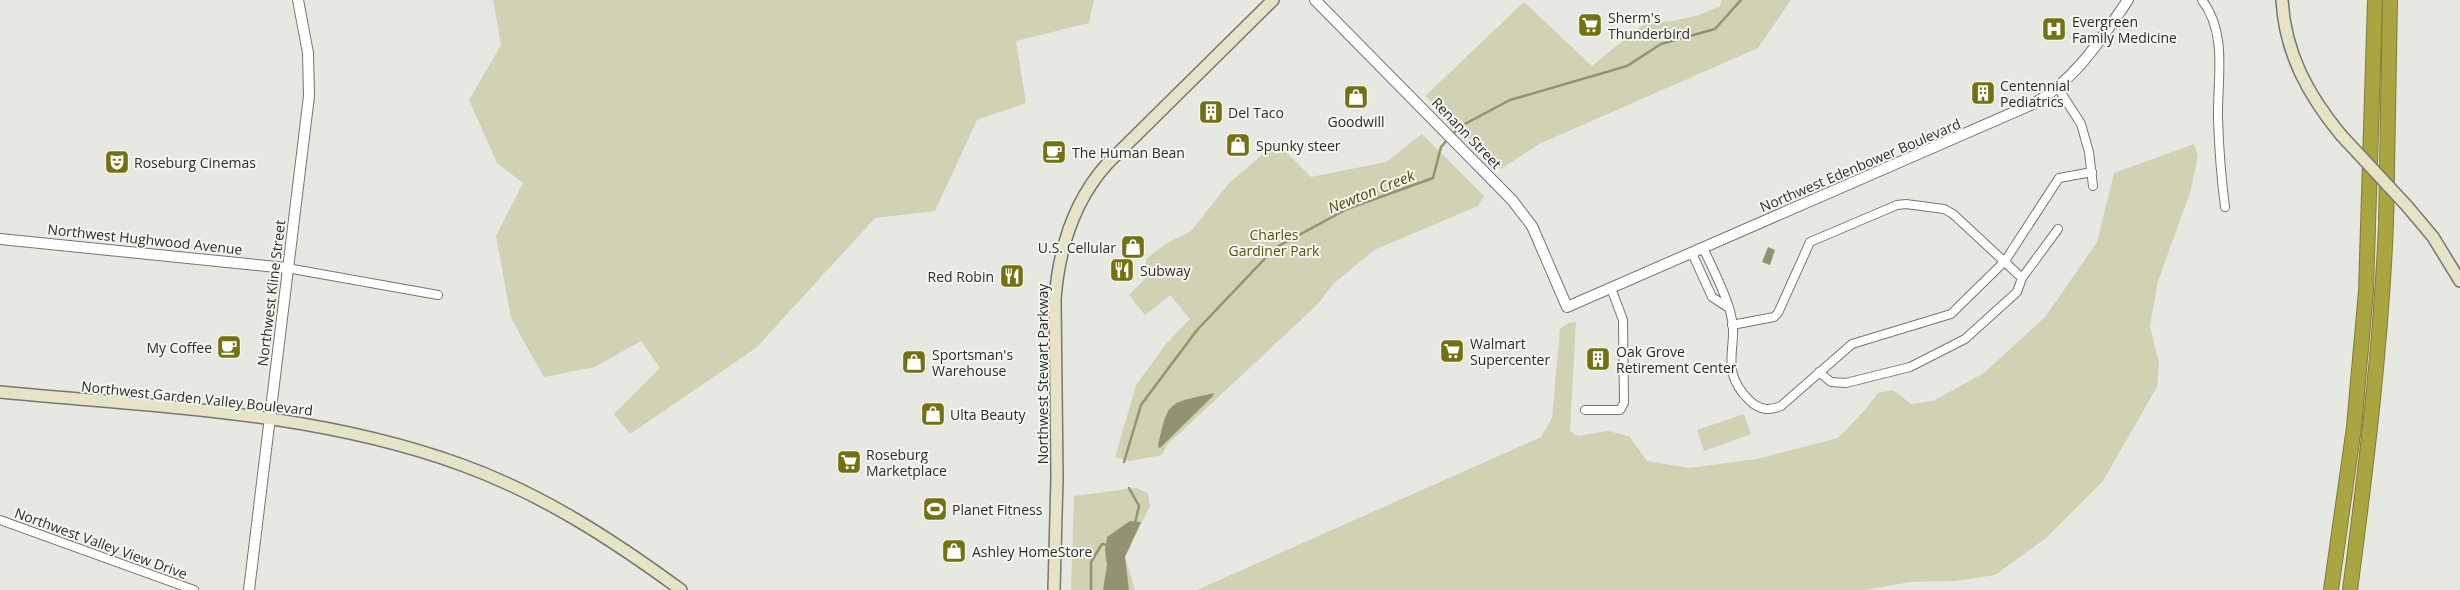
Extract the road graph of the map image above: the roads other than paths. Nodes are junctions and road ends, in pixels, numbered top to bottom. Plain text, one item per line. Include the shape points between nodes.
1 (298, 0) edge
2 (1273, 0) edge
3 (1315, 0) edge
4 (2128, 0) edge
5 (2202, 0) edge
6 (2282, 0) edge
7 (2374, 0) edge
8 (2390, 0) edge
9 (2058, 88) junction
10 (2092, 172) junction
11 (2093, 186) dead end
12 (2225, 207) dead end
13 (2058, 229) dead end
14 (0, 238) edge
15 (1703, 248) junction
16 (1692, 253) junction
17 (2005, 261) junction
18 (287, 268) junction
19 (2022, 278) junction
20 (2460, 281) edge
21 (1611, 288) junction
22 (438, 294) dead end
23 (1567, 307) joint
24 (1729, 308) junction
25 (1732, 325) junction
26 (1819, 372) junction
27 (0, 392) edge
28 (1585, 410) dead end
29 (270, 418) junction
30 (0, 520) edge
31 (194, 590) edge
32 (249, 590) edge
33 (681, 590) edge
34 (1054, 590) edge
35 (2331, 590) edge
36 (2350, 590) edge

1 - 18 street, Northwest Kline Street via 308,53 309,90
2 - 34 main road, Northwest Stewart Parkway via 1112,158 1087,188 1071,220 1057,275 1055,298 1057,478
3 - 23 street, Renann Street via 1512,200 1532,226
4 - 9 street, Northwest Edenbower Boulevard via 2088,57
5 - 12 street via 2213,18 2219,40 2219,156
6 - 20 main road, bridge via 2286,33 2296,65 2315,101 2341,135 2438,243
7 - 35 highway via 2366,291 2354,427
8 - 36 highway via 2386,225 2370,436
9 - 10 street via 2081,124
9 - 15 street, Northwest Edenbower Boulevard via 2024,109
10 - 11 street
10 - 17 street via 2059,178
13 - 19 street
14 - 18 street, Northwest Hughwood Avenue
15 - 16 street, Northwest Edenbower Boulevard
15 - 24 street
16 - 21 street, Northwest Edenbower Boulevard
16 - 24 street via 1712,297
17 - 19 street
17 - 25 street via 1949,211 1897,205 1810,242 1778,313
17 - 26 street via 1951,314 1857,341
18 - 22 street
18 - 29 street, Northwest Kline Street
19 - 26 street via 2017,292 1965,339 1910,366 1846,383 1831,382
21 - 23 street, Northwest Edenbower Boulevard
21 - 28 street via 1624,320 1624,403 1620,410
24 - 25 street
25 - 26 street via 1731,373 1746,397 1757,406 1767,410 1781,406
27 - 29 main road, Northwest Garden Valley Boulevard
29 - 32 street, Northwest Kline Street
29 - 33 main road, Northwest Garden Valley Boulevard via 399,444 491,476 587,525
30 - 31 street, Northwest Valley View Drive

